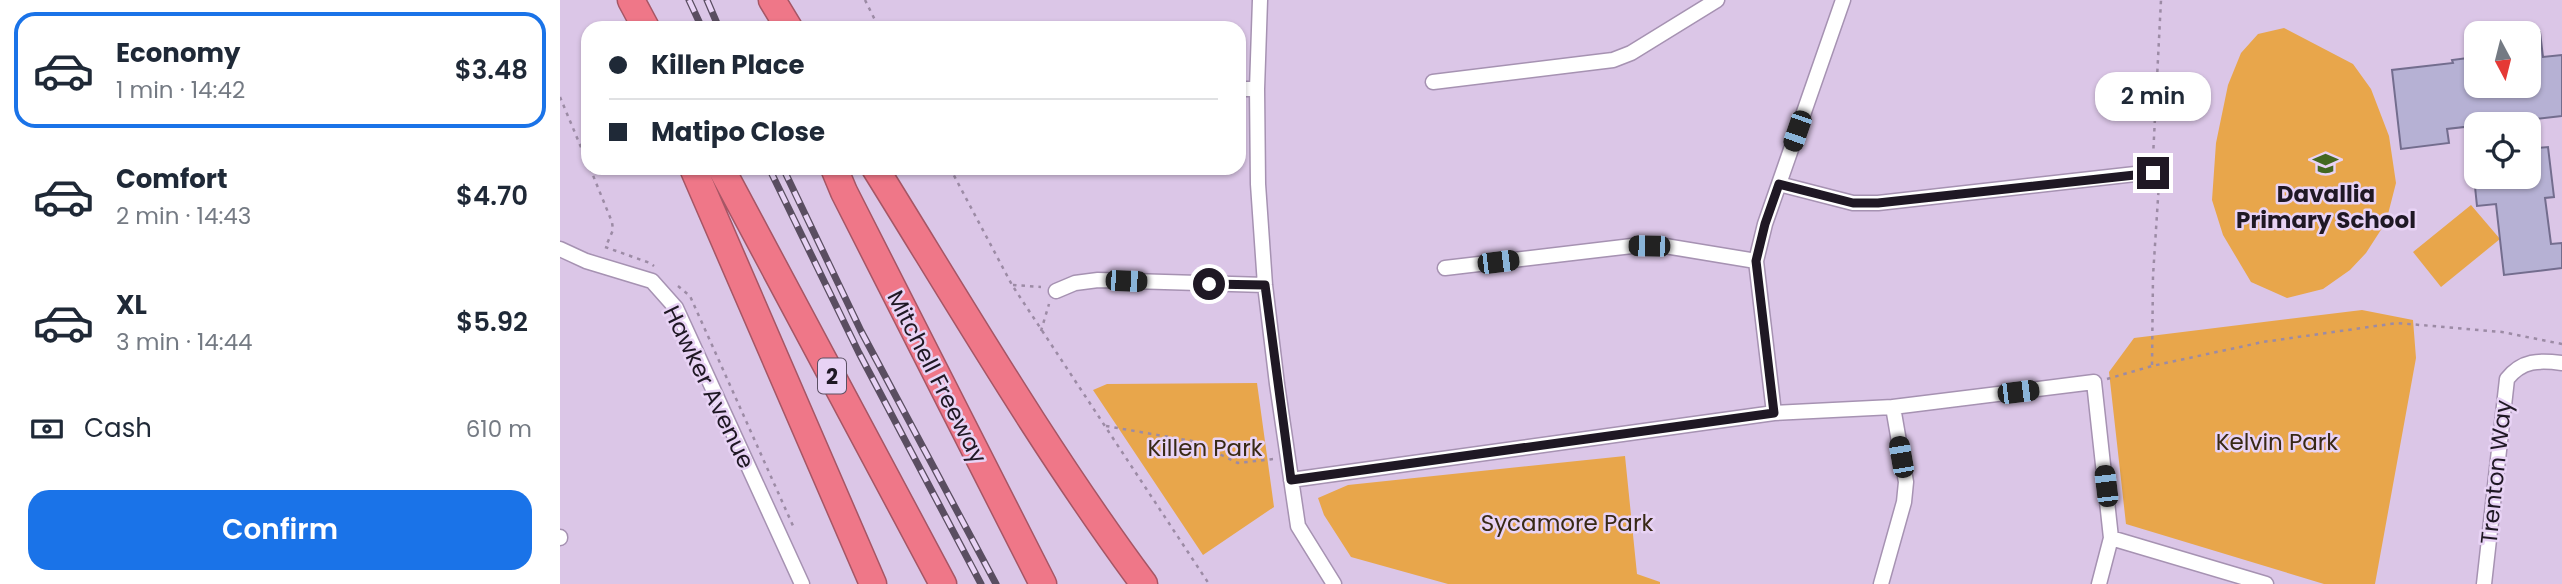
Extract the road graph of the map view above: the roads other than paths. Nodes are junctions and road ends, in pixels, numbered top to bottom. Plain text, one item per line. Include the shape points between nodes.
1 (620, 0) edge
2 (631, 0) edge
3 (769, 0) edge
4 (1260, 0) edge
5 (1717, 0) edge
6 (1843, 0) edge
7 (630, 21) edge
8 (642, 21) edge
9 (776, 21) edge
10 (784, 21) edge
11 (1433, 82) dead end
12 (1246, 89) edge
13 (1257, 89) junction
14 (2156, 174) road end
15 (696, 175) edge
16 (725, 175) edge
17 (837, 175) edge
18 (879, 175) edge
19 (1779, 184) junction
20 (560, 249) edge
21 (1756, 261) junction
22 (1445, 268) dead end
23 (1265, 285) junction
24 (1056, 291) road end
25 (2562, 363) edge
26 (1893, 407) junction
27 (1774, 413) junction
28 (1291, 480) junction
29 (2111, 538) junction
30 (802, 584) edge
31 (873, 584) edge
32 (943, 584) edge
33 (1044, 584) edge
34 (1144, 584) edge
35 (1334, 584) edge
36 (1881, 584) edge
37 (2099, 584) edge
38 (2266, 584) edge
39 (2484, 584) edge

1 - 7 highway
2 - 8 highway
3 - 9 highway
3 - 10 highway
4 - 13 street
5 - 11 street via 1613,60
6 - 19 street
12 - 13 street
13 - 23 street
14 - 19 street via 1878,203 1853,203
15 - 31 highway
16 - 32 highway, 2
17 - 33 highway, Mitchell Freeway
18 - 34 highway via 1000,370
19 - 21 street
20 - 30 street, Hawker Avenue via 652,281 676,308
21 - 22 street via 1665,246 1632,246
21 - 27 street
23 - 24 street via 1098,280
23 - 28 street
25 - 39 street, Trenton Way via 2524,364 2507,379
26 - 27 street
26 - 29 street via 2094,382
26 - 36 street via 1906,482
27 - 28 street
28 - 35 street via 1298,526
29 - 37 street
29 - 38 street

